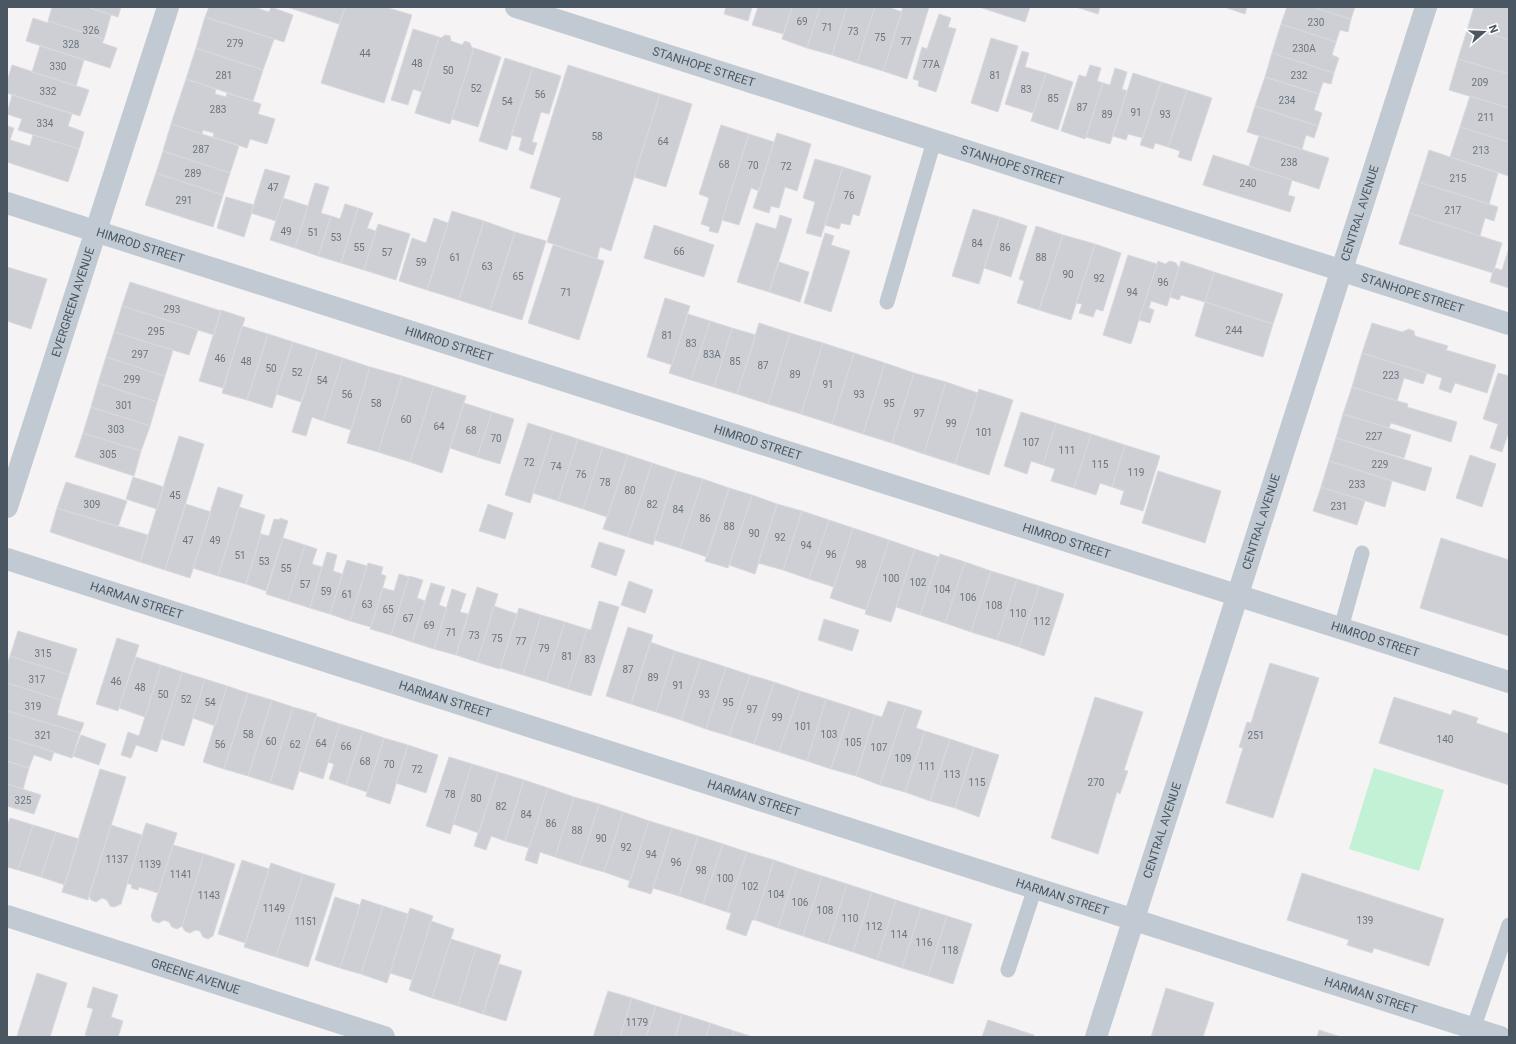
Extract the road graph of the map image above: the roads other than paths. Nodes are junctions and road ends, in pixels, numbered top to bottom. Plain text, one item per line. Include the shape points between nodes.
1 (168, 7) edge
2 (516, 7) edge
3 (1426, 7) edge
4 (934, 141) junction
5 (7, 203) edge
6 (96, 232) junction
7 (1342, 271) junction
8 (887, 302) dead end
9 (1509, 324) edge
10 (7, 507) edge
11 (1362, 553) dead end
12 (7, 559) edge
13 (1237, 595) junction
14 (1341, 628) junction
15 (1509, 682) edge
16 (1036, 888) junction
17 (7, 916) edge
18 (1134, 920) junction
19 (1509, 925) edge
20 (1008, 970) dead end
21 (1473, 1028) junction
22 (384, 1037) edge
23 (1096, 1037) edge
24 (1500, 1037) edge

1 - 6 street, EVERGREEN AVENUE
2 - 4 street, STANHOPE STREET
3 - 7 street, CENTRAL AVENUE
4 - 7 street, STANHOPE STREET
4 - 8 lane
5 - 6 street, HIMROD STREET
6 - 10 street, EVERGREEN AVENUE
6 - 13 street, HIMROD STREET
7 - 9 street, STANHOPE STREET
7 - 13 street, CENTRAL AVENUE
11 - 14 lane
12 - 16 street, HARMAN STREET
13 - 14 street, HIMROD STREET
13 - 18 street, CENTRAL AVENUE
14 - 15 street, HIMROD STREET
16 - 18 street, HARMAN STREET
16 - 20 lane
17 - 22 street, GREENE AVENUE
18 - 21 street, HARMAN STREET
18 - 23 street, CENTRAL AVENUE
19 - 21 lane
21 - 24 street, HARMAN STREET

